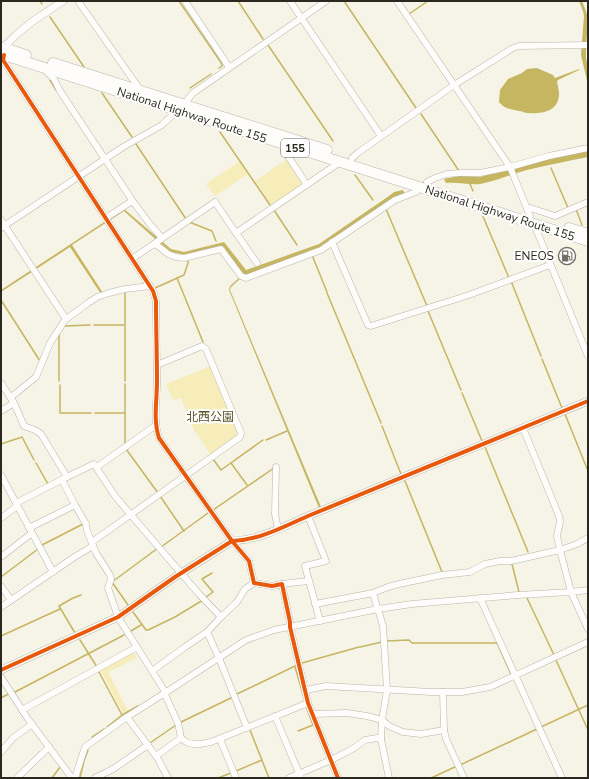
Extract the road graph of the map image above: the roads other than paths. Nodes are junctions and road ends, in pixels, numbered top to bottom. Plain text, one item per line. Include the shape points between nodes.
1 (63, 1) edge
2 (78, 1) edge
3 (185, 1) edge
4 (290, 1) edge
5 (326, 1) edge
6 (397, 1) edge
7 (301, 18) junction
8 (585, 45) edge
9 (2, 51) edge
10 (41, 66) junction
11 (229, 67) junction
12 (454, 85) junction
13 (141, 91) junction
14 (180, 107) junction
15 (381, 136) junction
16 (282, 144) junction
17 (588, 148) edge
18 (352, 158) junction
19 (105, 159) junction
20 (340, 162) junction
21 (510, 167) junction
22 (78, 177) junction
23 (423, 184) junction
24 (307, 185) junction
25 (132, 201) junction
26 (588, 202) edge
27 (530, 216) junction
28 (1, 220) edge
29 (107, 220) junction
30 (3, 227) edge
31 (236, 233) junction
32 (588, 234) edge
33 (158, 241) junction
34 (588, 241) edge
35 (332, 242) junction
36 (132, 259) junction
37 (257, 263) dead end
38 (550, 265) junction
39 (150, 286) junction
40 (66, 319) junction
41 (588, 356) edge
42 (157, 365) junction
43 (1, 383) edge
44 (12, 400) junction
45 (588, 402) edge
46 (1, 411) edge
47 (156, 426) junction
48 (523, 428) junction
49 (97, 467) junction
50 (276, 467) dead end
51 (186, 476) junction
52 (1, 477) edge
53 (64, 478) junction
54 (16, 504) junction
55 (75, 505) junction
56 (131, 515) junction
57 (308, 516) junction
58 (1, 518) edge
59 (278, 529) junction
60 (31, 530) junction
61 (588, 538) edge
62 (232, 541) junction
63 (93, 544) junction
64 (560, 550) junction
65 (1, 557) edge
66 (53, 572) junction
67 (181, 573) junction
68 (308, 581) junction
69 (254, 583) junction
70 (282, 584) junction
71 (1, 586) edge
72 (588, 590) edge
73 (571, 592) junction
74 (373, 593) junction
75 (480, 598) junction
76 (11, 600) junction
77 (315, 604) junction
78 (1, 607) edge
79 (378, 609) junction
80 (221, 617) junction
81 (118, 618) junction
82 (320, 621) junction
83 (290, 627) junction
84 (588, 629) edge
85 (207, 632) junction
86 (588, 642) edge
87 (137, 647) junction
88 (219, 658) junction
89 (1, 670) edge
90 (152, 671) junction
91 (515, 675) junction
92 (1, 677) edge
93 (306, 690) junction
94 (387, 690) junction
95 (443, 692) junction
96 (165, 693) junction
97 (308, 703) junction
98 (22, 710) junction
99 (313, 714) junction
100 (275, 716) junction
101 (127, 717) junction
102 (382, 720) junction
103 (32, 724) junction
104 (247, 728) junction
105 (444, 730) junction
106 (181, 738) junction
107 (381, 738) junction
108 (220, 739) junction
109 (148, 745) junction
110 (49, 747) junction
111 (1, 752) edge
112 (156, 756) junction
113 (331, 760) junction
114 (300, 776) edge
115 (18, 778) edge
116 (72, 778) edge
117 (75, 778) edge
118 (95, 778) edge
119 (168, 778) edge
120 (236, 778) edge
121 (289, 778) edge
122 (338, 778) edge
123 (388, 778) edge
124 (464, 778) edge
125 (562, 778) edge

1 - 9 street via 17,34
2 - 13 street
3 - 11 street
4 - 7 street
5 - 7 street
6 - 12 street
7 - 11 street
7 - 15 street
8 - 12 street via 519,46
9 - 10 highway, National Highway Route 155 / 155
9 - 13 highway, National Highway Route 155 / 155
9 - 22 street via 3,60
10 - 14 highway, National Highway Route 155 / 155
10 - 19 street via 54,79
11 - 14 street via 193,93
12 - 15 street
12 - 21 street
13 - 14 highway, National Highway Route 155 / 155
14 - 16 highway, National Highway Route 155 / 155
14 - 18 highway, National Highway Route 155 / 155
14 - 19 street via 162,125
15 - 18 street
16 - 20 highway, National Highway Route 155 / 155
16 - 24 street
17 - 21 street
18 - 23 highway, National Highway Route 155 / 155
19 - 22 street
19 - 25 street
20 - 23 highway, National Highway Route 155 / 155
20 - 24 street
21 - 23 street via 480,174 447,174
21 - 27 street
22 - 29 street
22 - 30 street
23 - 27 highway, National Highway Route 155 / 155
23 - 35 street via 416,192 395,200
24 - 31 street
25 - 29 street
25 - 33 street via 149,223
26 - 27 street via 555,216
27 - 32 highway, National Highway Route 155 / 155
27 - 34 highway, National Highway Route 155 / 155
27 - 38 street
28 - 30 street
29 - 36 street
30 - 40 street
31 - 33 street via 214,202
31 - 37 street
33 - 35 street via 158,246 176,257 184,258 221,249 241,276 246,278 321,250
33 - 36 street
35 - 38 street via 371,326 469,295
36 - 39 street
38 - 41 street
39 - 40 street via 125,289 98,297
39 - 42 street via 156,301
40 - 44 street via 50,343 36,377
42 - 47 street
42 - 51 street via 202,346 206,348 241,433
43 - 44 street
44 - 46 street
44 - 53 street via 24,426 41,434
45 - 48 street
47 - 49 street
47 - 51 street via 159,438
48 - 57 street
48 - 64 street via 559,516 557,536
49 - 53 street via 94,464
49 - 56 street via 115,496
50 - 59 street via 275,514
51 - 56 street
51 - 62 street
52 - 54 street
53 - 54 street
53 - 55 street
54 - 58 street
54 - 60 street
55 - 60 street
55 - 63 street via 86,524
56 - 63 street
56 - 67 street
57 - 59 street
57 - 68 street via 326,561 304,566
59 - 62 street via 262,536
60 - 65 street
60 - 66 street
61 - 64 street
62 - 67 street
62 - 69 street via 249,561
63 - 66 street
63 - 81 street via 110,575 108,588
64 - 73 street
64 - 74 street via 485,564 470,572 399,584
66 - 76 street
67 - 80 street
67 - 81 street
68 - 70 street
68 - 77 street
69 - 70 street via 272,586
69 - 80 street via 245,589 237,602
70 - 83 street
71 - 76 street
72 - 73 street
73 - 75 street
73 - 84 street
74 - 77 street
74 - 79 street
75 - 79 street
75 - 91 street
76 - 78 street
77 - 82 street
79 - 82 street
79 - 94 street via 382,626
80 - 85 street
81 - 87 street
81 - 89 street
82 - 83 street
83 - 88 street via 246,640
83 - 93 street
85 - 88 street
85 - 90 street
86 - 91 street
87 - 90 street
87 - 98 street
88 - 96 street
88 - 104 street
90 - 96 street
91 - 95 street via 490,687 462,692
91 - 125 street
92 - 98 street
93 - 94 street via 326,686
93 - 97 street
94 - 95 street
94 - 102 street
95 - 105 street
96 - 101 street
96 - 106 street via 178,723
97 - 99 street
97 - 100 street
98 - 103 street
99 - 102 street via 347,713
99 - 113 street
100 - 104 street
100 - 114 street
101 - 109 street
101 - 117 street via 85,747
102 - 105 street via 403,732 421,734
102 - 107 street
103 - 110 street
103 - 111 street via 13,738
104 - 108 street
105 - 124 street
106 - 108 street via 186,742 200,744
106 - 112 street
107 - 113 street via 365,740
107 - 123 street
108 - 120 street
109 - 112 street
109 - 118 street
110 - 115 street
110 - 116 street
112 - 119 street
113 - 114 street
113 - 122 street
114 - 121 street

